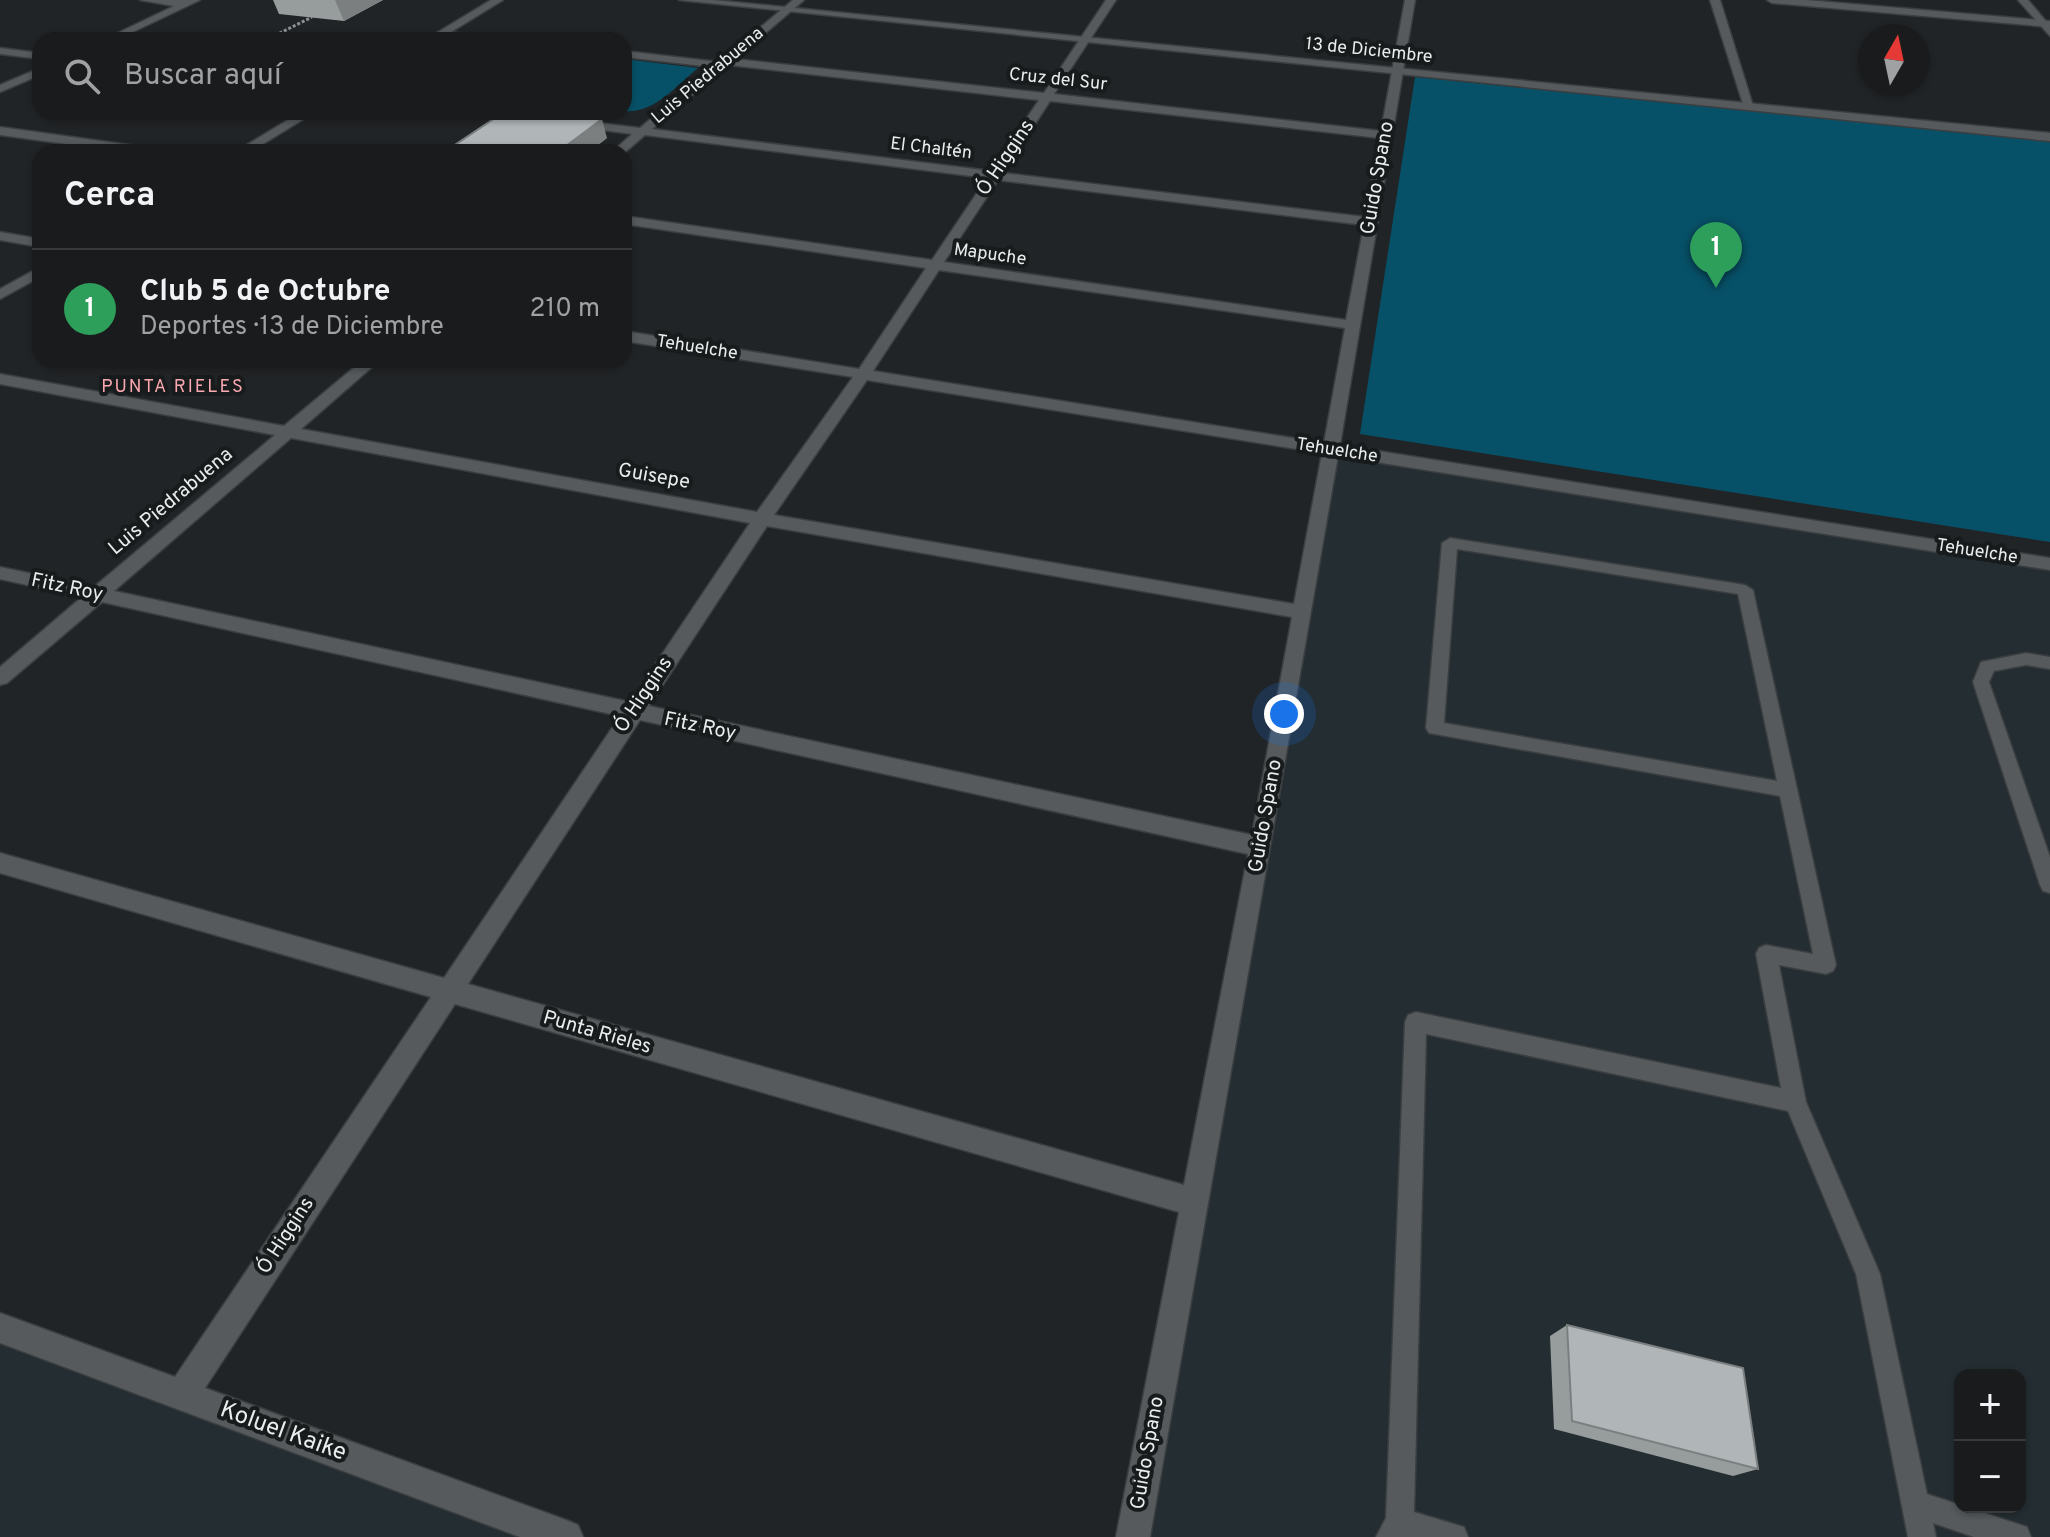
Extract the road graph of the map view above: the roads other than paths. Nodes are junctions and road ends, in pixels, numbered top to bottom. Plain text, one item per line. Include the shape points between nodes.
1 (145, 0) edge
2 (498, 0) edge
3 (684, 0) edge
4 (799, 0) edge
5 (1111, 0) edge
6 (1410, 0) edge
7 (1715, 0) edge
8 (1772, 0) edge
9 (2023, 0) edge
10 (190, 2) edge
11 (786, 10) junction
12 (2046, 24) edge
13 (125, 32) edge
14 (444, 32) edge
15 (2050, 33) edge
16 (1084, 40) junction
17 (0, 51) edge
18 (32, 55) edge
19 (632, 55) edge
20 (724, 63) junction
21 (1397, 72) junction
22 (32, 75) edge
23 (0, 89) edge
24 (1046, 97) junction
25 (1750, 107) junction
26 (295, 120) edge
27 (564, 122) edge
28 (0, 131) edge
29 (642, 131) junction
30 (1386, 135) junction
31 (2050, 137) edge
32 (93, 144) edge
33 (255, 144) edge
34 (627, 144) edge
35 (995, 175) junction
36 (632, 221) edge
37 (1370, 222) junction
38 (0, 236) edge
39 (32, 242) edge
40 (935, 265) junction
41 (32, 276) edge
42 (0, 295) edge
43 (1352, 325) junction
44 (632, 337) edge
45 (363, 368) edge
46 (863, 374) junction
47 (0, 379) edge
48 (287, 432) junction
49 (1329, 450) junction
50 (762, 519) junction
51 (2050, 564) edge
52 (0, 573) edge
53 (96, 594) junction
54 (1301, 612) junction
55 (2050, 663) edge
56 (0, 678) edge
57 (633, 713) junction
58 (1788, 790) junction
59 (1261, 847) junction
60 (0, 863) edge
61 (2050, 885) edge
62 (449, 990) junction
63 (1795, 1102) junction
64 (1193, 1202) junction
65 (0, 1328) edge
66 (182, 1394) junction
67 (1916, 1504) junction
68 (1395, 1529) edge
69 (566, 1537) edge
70 (1133, 1537) edge
71 (1454, 1537) edge
72 (1922, 1537) edge
73 (2017, 1537) edge

1 - 10 street
2 - 14 street
3 - 11 street, 13 de Diciembre
4 - 11 street, Luis Piedrabuena
5 - 16 street, O´ Higgins
6 - 21 street, Guido Spano
7 - 25 street
8 - 12 street
9 - 12 street
10 - 13 street
11 - 16 street, 13 de Diciembre
11 - 20 street, Luis Piedrabuena
12 - 15 street
16 - 21 street, 13 de Diciembre
16 - 24 street, O´ Higgins
17 - 18 street
19 - 20 street, Cruz del Sur
20 - 24 street, Cruz del Sur
20 - 29 street, Luis Piedrabuena
21 - 25 street, 13 de Diciembre
21 - 30 street, Guido Spano
22 - 23 street
24 - 30 street, Cruz del Sur
24 - 35 street, O´ Higgins
25 - 31 street, 13 de Diciembre
26 - 33 street
27 - 29 street, El Chaltén
28 - 32 street
29 - 34 street, Luis Piedrabuena
29 - 35 street, El Chaltén
30 - 37 street, Guido Spano
35 - 37 street, El Chaltén
35 - 40 street, O´ Higgins
36 - 40 street, Mapuche
37 - 43 street, Guido Spano
38 - 39 street
40 - 43 street, Mapuche
40 - 46 street, O´ Higgins
41 - 42 street
43 - 49 street, Guido Spano
44 - 46 street, Tehuelche
45 - 48 street, Luis Piedrabuena
46 - 49 street, Tehuelche
46 - 50 street, O´ Higgins
47 - 48 street, Guisepe
48 - 50 street, Guisepe
48 - 53 street, Luis Piedrabuena
49 - 51 street, Tehuelche
49 - 54 street, Guido Spano
50 - 54 street, Guisepe
50 - 57 street, O´ Higgins
52 - 53 street, Fitz Roy
53 - 56 street, Luis Piedrabuena
53 - 57 street, Fitz Roy
54 - 59 street, Guido Spano
55 - 61 lane via 2026,659 1987,666 1981,682
57 - 59 street, Fitz Roy
57 - 62 street, O´ Higgins
58 - 58 lane via 1435,728 1450,543 1745,590
58 - 63 lane via 1826,965 1766,954
59 - 64 street, Guido Spano
60 - 62 street, Punta Rieles
62 - 64 street, Punta Rieles
62 - 66 street, O´ Higgins
63 - 67 lane via 1868,1274
63 - 68 lane via 1416,1022
64 - 70 street, Guido Spano
65 - 66 street, Koluel Kaike
66 - 69 street, Koluel Kaike
67 - 72 lane
67 - 73 lane
68 - 71 lane

